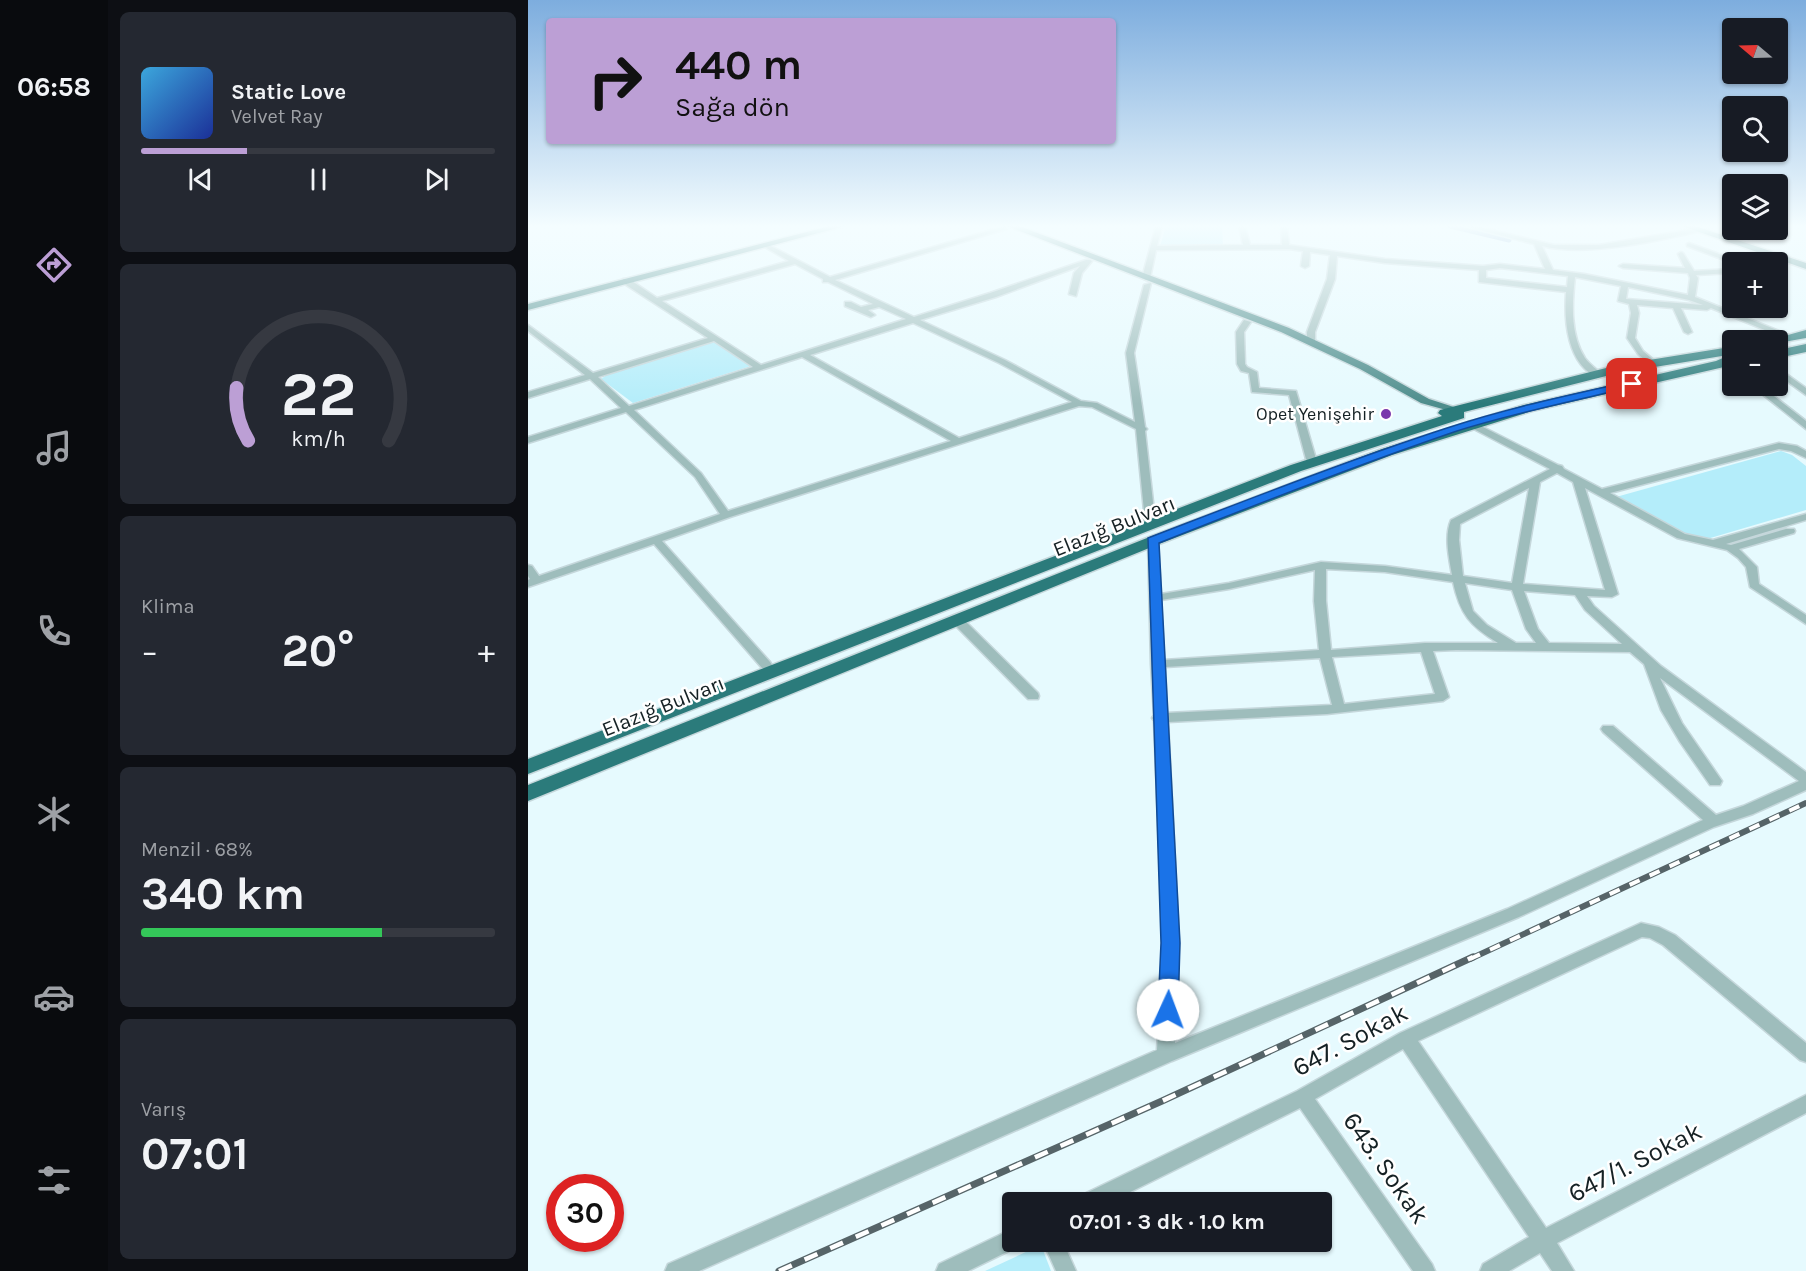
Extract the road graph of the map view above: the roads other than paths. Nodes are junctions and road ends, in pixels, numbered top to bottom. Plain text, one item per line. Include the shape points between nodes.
1 (590, 285) edge
2 (610, 285) edge
3 (633, 285) edge
4 (710, 285) edge
5 (838, 285) edge
6 (1022, 285) edge
7 (1076, 285) edge
8 (1146, 285) edge
9 (1158, 285) edge
10 (1159, 285) edge
11 (1329, 285) edge
12 (1529, 285) edge
13 (1571, 285) edge
14 (1693, 285) edge
15 (1624, 286) joint
16 (1570, 290) junction
17 (1074, 294) dead end
18 (1691, 298) junction
19 (657, 300) junction
20 (528, 301) edge
21 (879, 303) junction
22 (1633, 303) junction
23 (848, 304) dead end
24 (1677, 307) junction
25 (1714, 307) junction
26 (528, 308) edge
27 (861, 310) junction
28 (871, 315) dead end
29 (914, 319) junction
30 (1247, 322) junction
31 (528, 327) edge
32 (1688, 332) dead end
33 (1806, 334) edge
34 (1790, 337) joint
35 (716, 338) junction
36 (1311, 341) junction
37 (1806, 341) edge
38 (1788, 345) edge
39 (1806, 348) edge
40 (1788, 352) edge
41 (803, 354) junction
42 (1722, 360) edge
43 (1722, 361) edge
44 (1722, 362) edge
45 (1653, 363) junction
46 (1722, 363) edge
47 (759, 368) junction
48 (1598, 375) junction
49 (592, 376) junction
50 (1788, 378) edge
51 (1806, 392) edge
52 (528, 395) edge
53 (1768, 396) edge
54 (1079, 403) junction
55 (627, 409) junction
56 (1456, 410) junction
57 (1433, 416) junction
58 (1471, 424) junction
59 (1806, 426) edge
60 (1142, 429) junction
61 (528, 440) edge
62 (958, 441) junction
63 (1806, 455) edge
64 (1311, 459) junction
65 (1559, 468) junction
66 (1535, 480) junction
67 (1578, 480) junction
68 (1602, 492) junction
69 (1151, 514) junction
70 (726, 515) junction
71 (1806, 518) edge
72 (1806, 526) edge
73 (656, 540) junction
74 (1153, 541) junction
75 (1716, 543) junction
76 (1731, 548) junction
77 (1321, 565) junction
78 (528, 568) edge
79 (1460, 578) junction
80 (532, 582) edge
81 (1517, 587) junction
82 (1580, 593) junction
83 (1155, 598) junction
84 (957, 620) junction
85 (1806, 620) edge
86 (1425, 647) junction
87 (1513, 647) junction
88 (1545, 647) junction
89 (1635, 648) junction
90 (1325, 654) junction
91 (1650, 662) junction
92 (1157, 664) junction
93 (766, 665) junction
94 (1033, 696) dead end
95 (1339, 708) junction
96 (1159, 718) junction
97 (1608, 729) dead end
98 (528, 760) edge
99 (528, 767) edge
100 (1806, 779) edge
101 (1715, 781) dead end
102 (528, 784) edge
103 (1806, 784) edge
104 (528, 793) edge
105 (1714, 822) junction
106 (1406, 1038) junction
107 (1806, 1054) edge
108 (1166, 1055) junction
109 (1303, 1097) junction
110 (1806, 1104) edge
111 (1109, 1192) edge
112 (1541, 1241) junction
113 (1002, 1244) edge
114 (1057, 1252) edge
115 (675, 1271) edge
116 (946, 1271) edge
117 (1066, 1271) edge
118 (1425, 1271) edge
119 (1490, 1271) edge
120 (1564, 1271) edge

1 - 20 main road
2 - 26 main road
3 - 19 street
4 - 19 street
5 - 21 street
6 - 29 street
7 - 17 street
8 - 60 street via 1130,352
9 - 30 main road
10 - 36 main road
11 - 36 street
12 - 16 street
13 - 16 street
14 - 18 street
15 - 18 street
15 - 22 street via 1621,300
16 - 48 street via 1576,352
18 - 25 street
19 - 35 street
21 - 27 street
21 - 29 street
22 - 24 street
22 - 45 street via 1635,321 1629,328 1630,339
23 - 27 street
24 - 25 street
24 - 32 street
25 - 34 street
27 - 28 street
29 - 41 street
29 - 54 street
30 - 57 main road via 1316,351 1428,409
30 - 64 street via 1240,332 1241,364 1253,372 1255,390 1293,393
31 - 49 street
33 - 34 highway
35 - 47 street
35 - 49 street
36 - 56 main road via 1425,400
37 - 38 highway
39 - 40 highway
41 - 47 street
41 - 62 street
42 - 45 highway
43 - 99 highway, Elazığ Bulvarı via 1604,378 1466,413 1296,468
44 - 102 highway, Elazığ Bulvarı via 1536,400 1380,447
45 - 48 highway
46 - 58 highway
47 - 55 street
48 - 56 highway
49 - 52 street
49 - 55 street
50 - 51 street
53 - 59 street
54 - 60 street via 1094,405
54 - 62 street
55 - 61 street
55 - 70 street via 698,475
56 - 57 highway
57 - 64 highway
58 - 65 street
58 - 74 highway via 1296,485
60 - 69 street
62 - 70 street
63 - 68 street via 1779,446
64 - 69 highway
65 - 66 street
65 - 67 street
66 - 79 street via 1455,522 1452,541
66 - 81 street
67 - 68 street
67 - 82 street via 1613,591 1610,595
68 - 75 street via 1681,536
69 - 93 highway
70 - 73 street
71 - 75 street
72 - 76 street
73 - 80 street
73 - 93 street
74 - 83 street
74 - 84 highway
75 - 76 street
76 - 85 street via 1751,567 1754,585
77 - 79 street
77 - 83 street
77 - 90 street via 1319,599
78 - 80 street
79 - 81 street
79 - 87 street via 1466,610
81 - 82 street
81 - 88 street via 1532,629
82 - 89 street via 1589,608
83 - 92 street
84 - 94 street
84 - 104 highway
86 - 87 street
86 - 90 street
86 - 95 street via 1443,697
87 - 88 street
88 - 89 street
89 - 91 street
90 - 92 street
90 - 95 street
91 - 100 street
91 - 101 street via 1663,702
92 - 96 street
93 - 98 highway
95 - 96 street
96 - 108 street via 1171,943
97 - 105 street
103 - 105 street
105 - 108 street via 1513,913
106 - 107 street, 647. Sokak via 1641,930 1670,940
106 - 109 street, 647. Sokak
106 - 112 street
108 - 115 street
109 - 111 street, 647. Sokak
109 - 118 street, 643. Sokak
110 - 112 street, 647/1. Sokak
112 - 119 street, 647/1. Sokak
112 - 120 street
113 - 116 street
114 - 117 street

